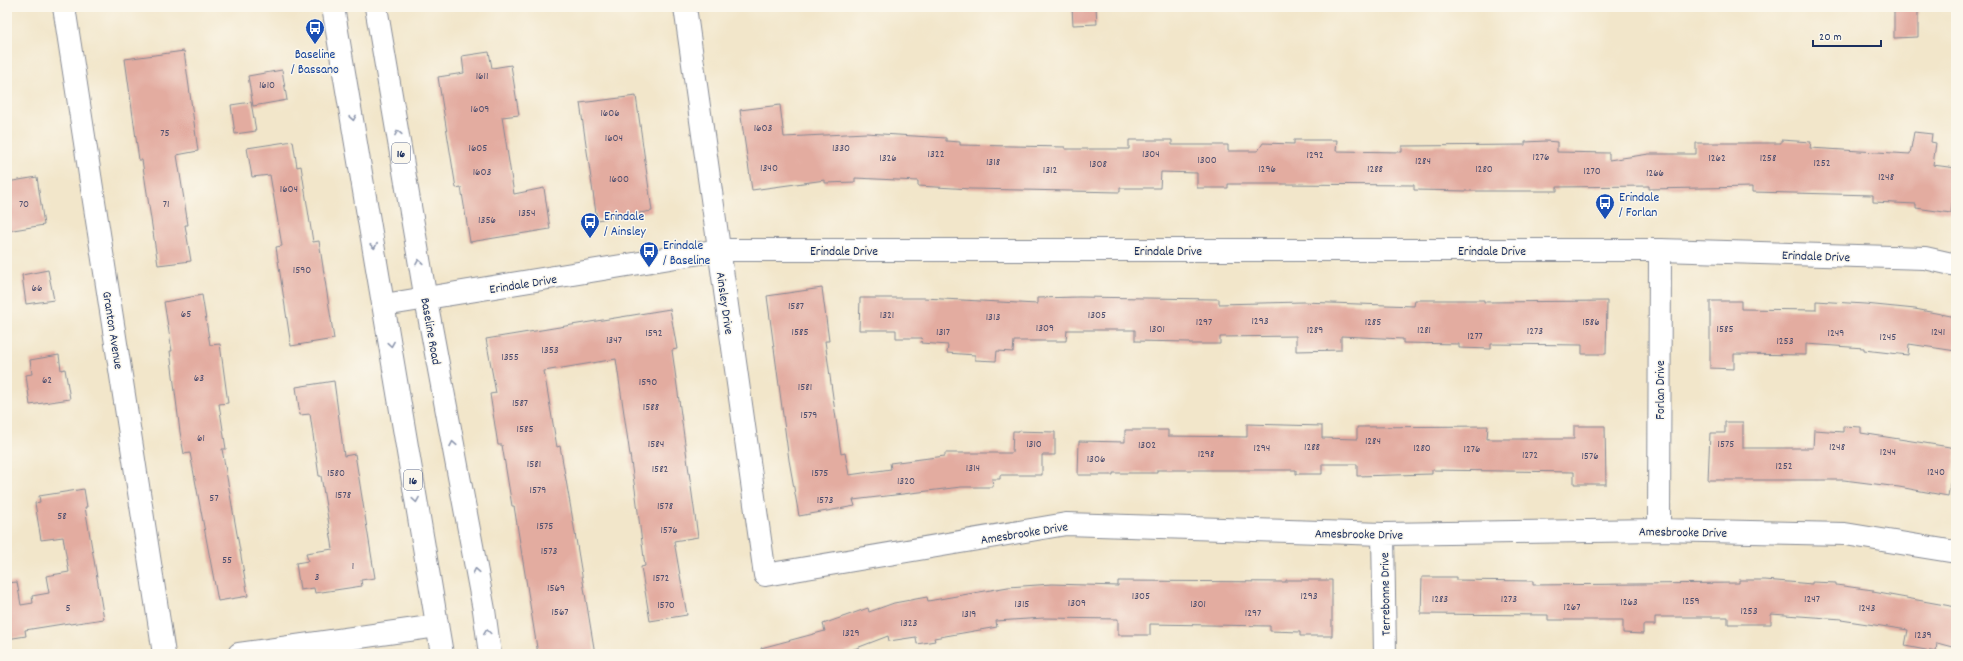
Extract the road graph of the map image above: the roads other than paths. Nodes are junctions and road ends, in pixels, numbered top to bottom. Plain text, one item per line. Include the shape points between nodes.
1 (64, 7) edge
2 (333, 7) edge
3 (376, 7) edge
4 (685, 7) edge
5 (719, 250) junction
6 (1660, 250) junction
7 (1956, 265) edge
8 (426, 300) junction
9 (384, 305) junction
10 (1658, 530) junction
11 (1383, 534) junction
12 (1956, 552) edge
13 (765, 575) joint
14 (437, 626) junction
15 (164, 654) edge
16 (239, 654) edge
17 (442, 654) edge
18 (490, 654) edge
19 (1385, 654) edge

1 - 15 street, Granton Avenue
2 -> 9 street, 16
8 -> 3 street, Baseline Road / 16
4 - 5 street, Ainsley Drive
5 - 6 street, Erindale Drive
5 - 8 street, Erindale Drive
5 - 13 street, Ainsley Drive
6 - 7 street, Erindale Drive via 1926,258
6 - 10 street, Forlan Drive
8 - 9 street, Erindale Drive
18 -> 8 street, Baseline Road / 16
9 -> 14 street, 16
10 - 11 street, Amesbrooke Drive
10 - 12 street, Amesbrooke Drive via 1845,534
11 - 13 street, Amesbrooke Drive via 1066,524
11 - 19 street, Terrebonne Drive
14 - 16 street
14 - 17 street, 16

